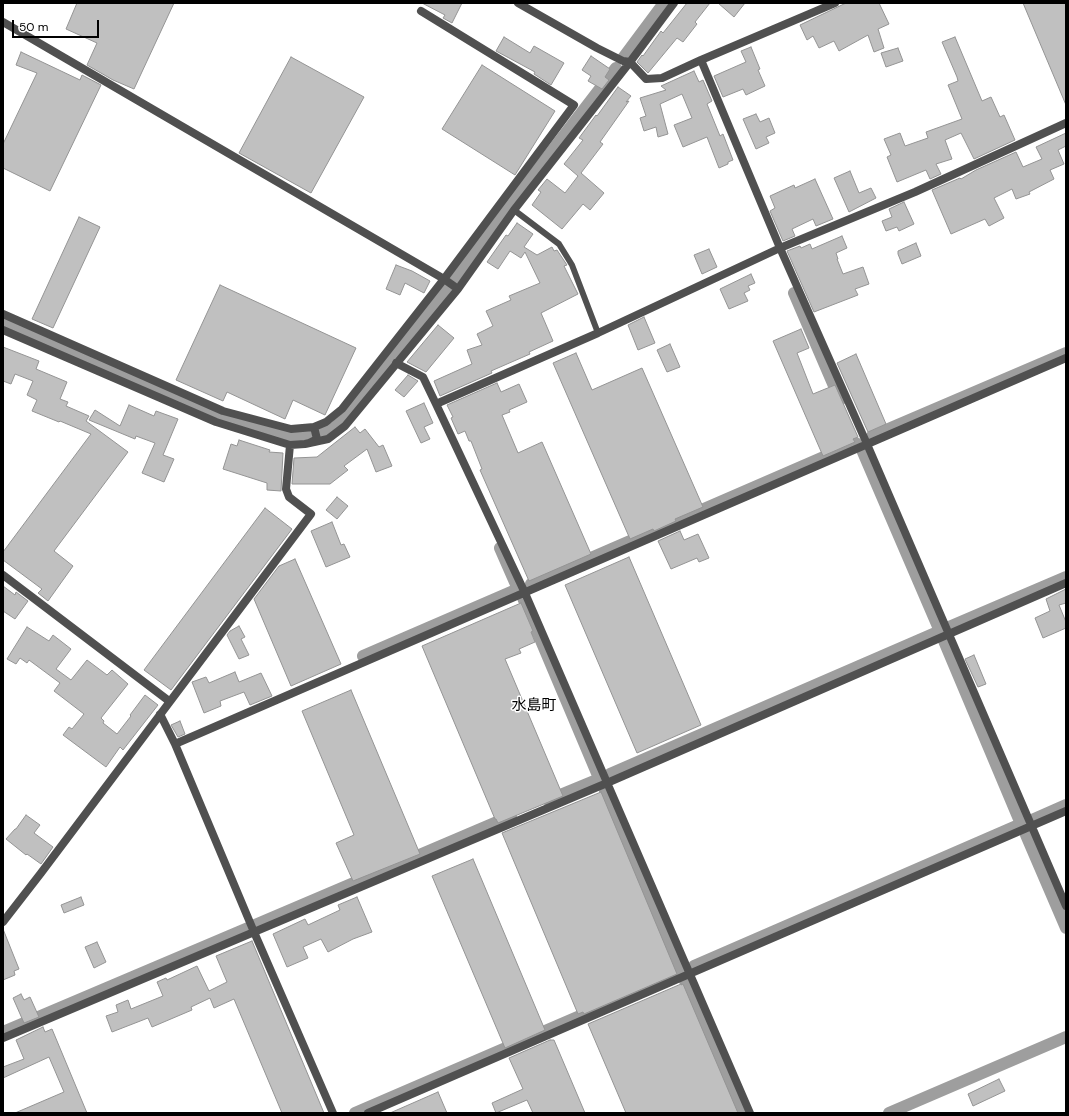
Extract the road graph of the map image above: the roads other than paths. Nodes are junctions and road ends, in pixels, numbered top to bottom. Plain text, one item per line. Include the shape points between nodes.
1 (518, 3) edge
2 (674, 3) edge
3 (835, 3) edge
4 (421, 11) dead end
5 (3, 22) edge
6 (701, 60) junction
7 (630, 62) junction
8 (1066, 124) edge
9 (514, 210) junction
10 (780, 248) junction
11 (444, 279) junction
12 (458, 289) junction
13 (3, 314) edge
14 (3, 330) edge
15 (598, 333) junction
16 (1066, 358) edge
17 (396, 363) junction
18 (436, 404) junction
19 (315, 432) junction
20 (305, 444) junction
21 (867, 444) junction
22 (290, 445) junction
23 (3, 575) edge
24 (1066, 583) edge
25 (525, 592) junction
26 (949, 633) junction
27 (169, 701) junction
28 (160, 714) junction
29 (175, 744) junction
30 (607, 783) junction
31 (1066, 811) edge
32 (1032, 826) junction
33 (1066, 906) edge
34 (3, 922) edge
35 (254, 932) junction
36 (690, 975) junction
37 (3, 1038) edge
38 (333, 1113) edge
39 (368, 1113) edge
40 (750, 1113) edge

1 - 7 street via 598,48
2 - 7 street
3 - 6 street
4 - 11 street via 574,105
5 - 11 street
6 - 7 street via 662,78 646,79
6 - 10 street
7 - 9 street
8 - 10 street via 915,192
9 - 12 street
9 - 15 lane via 560,244 572,265
10 - 15 street
10 - 21 street
11 - 12 street
11 - 19 street via 342,409
12 - 17 street
13 - 19 street via 223,411 292,429
14 - 22 street via 216,422
15 - 18 street
16 - 21 street
17 - 18 street via 423,377
17 - 20 street via 345,426 328,439
18 - 25 street
19 - 20 street
20 - 22 street
21 - 25 street
21 - 26 street
22 - 27 street via 286,489 290,497 311,514
23 - 27 street
24 - 26 street
25 - 29 street
25 - 30 street
26 - 30 street
26 - 32 street
27 - 28 street
28 - 29 street
28 - 34 street
29 - 35 street
30 - 35 street
30 - 36 street
31 - 32 street
32 - 33 street
32 - 36 street
35 - 37 street
35 - 38 street
36 - 39 street
36 - 40 street

